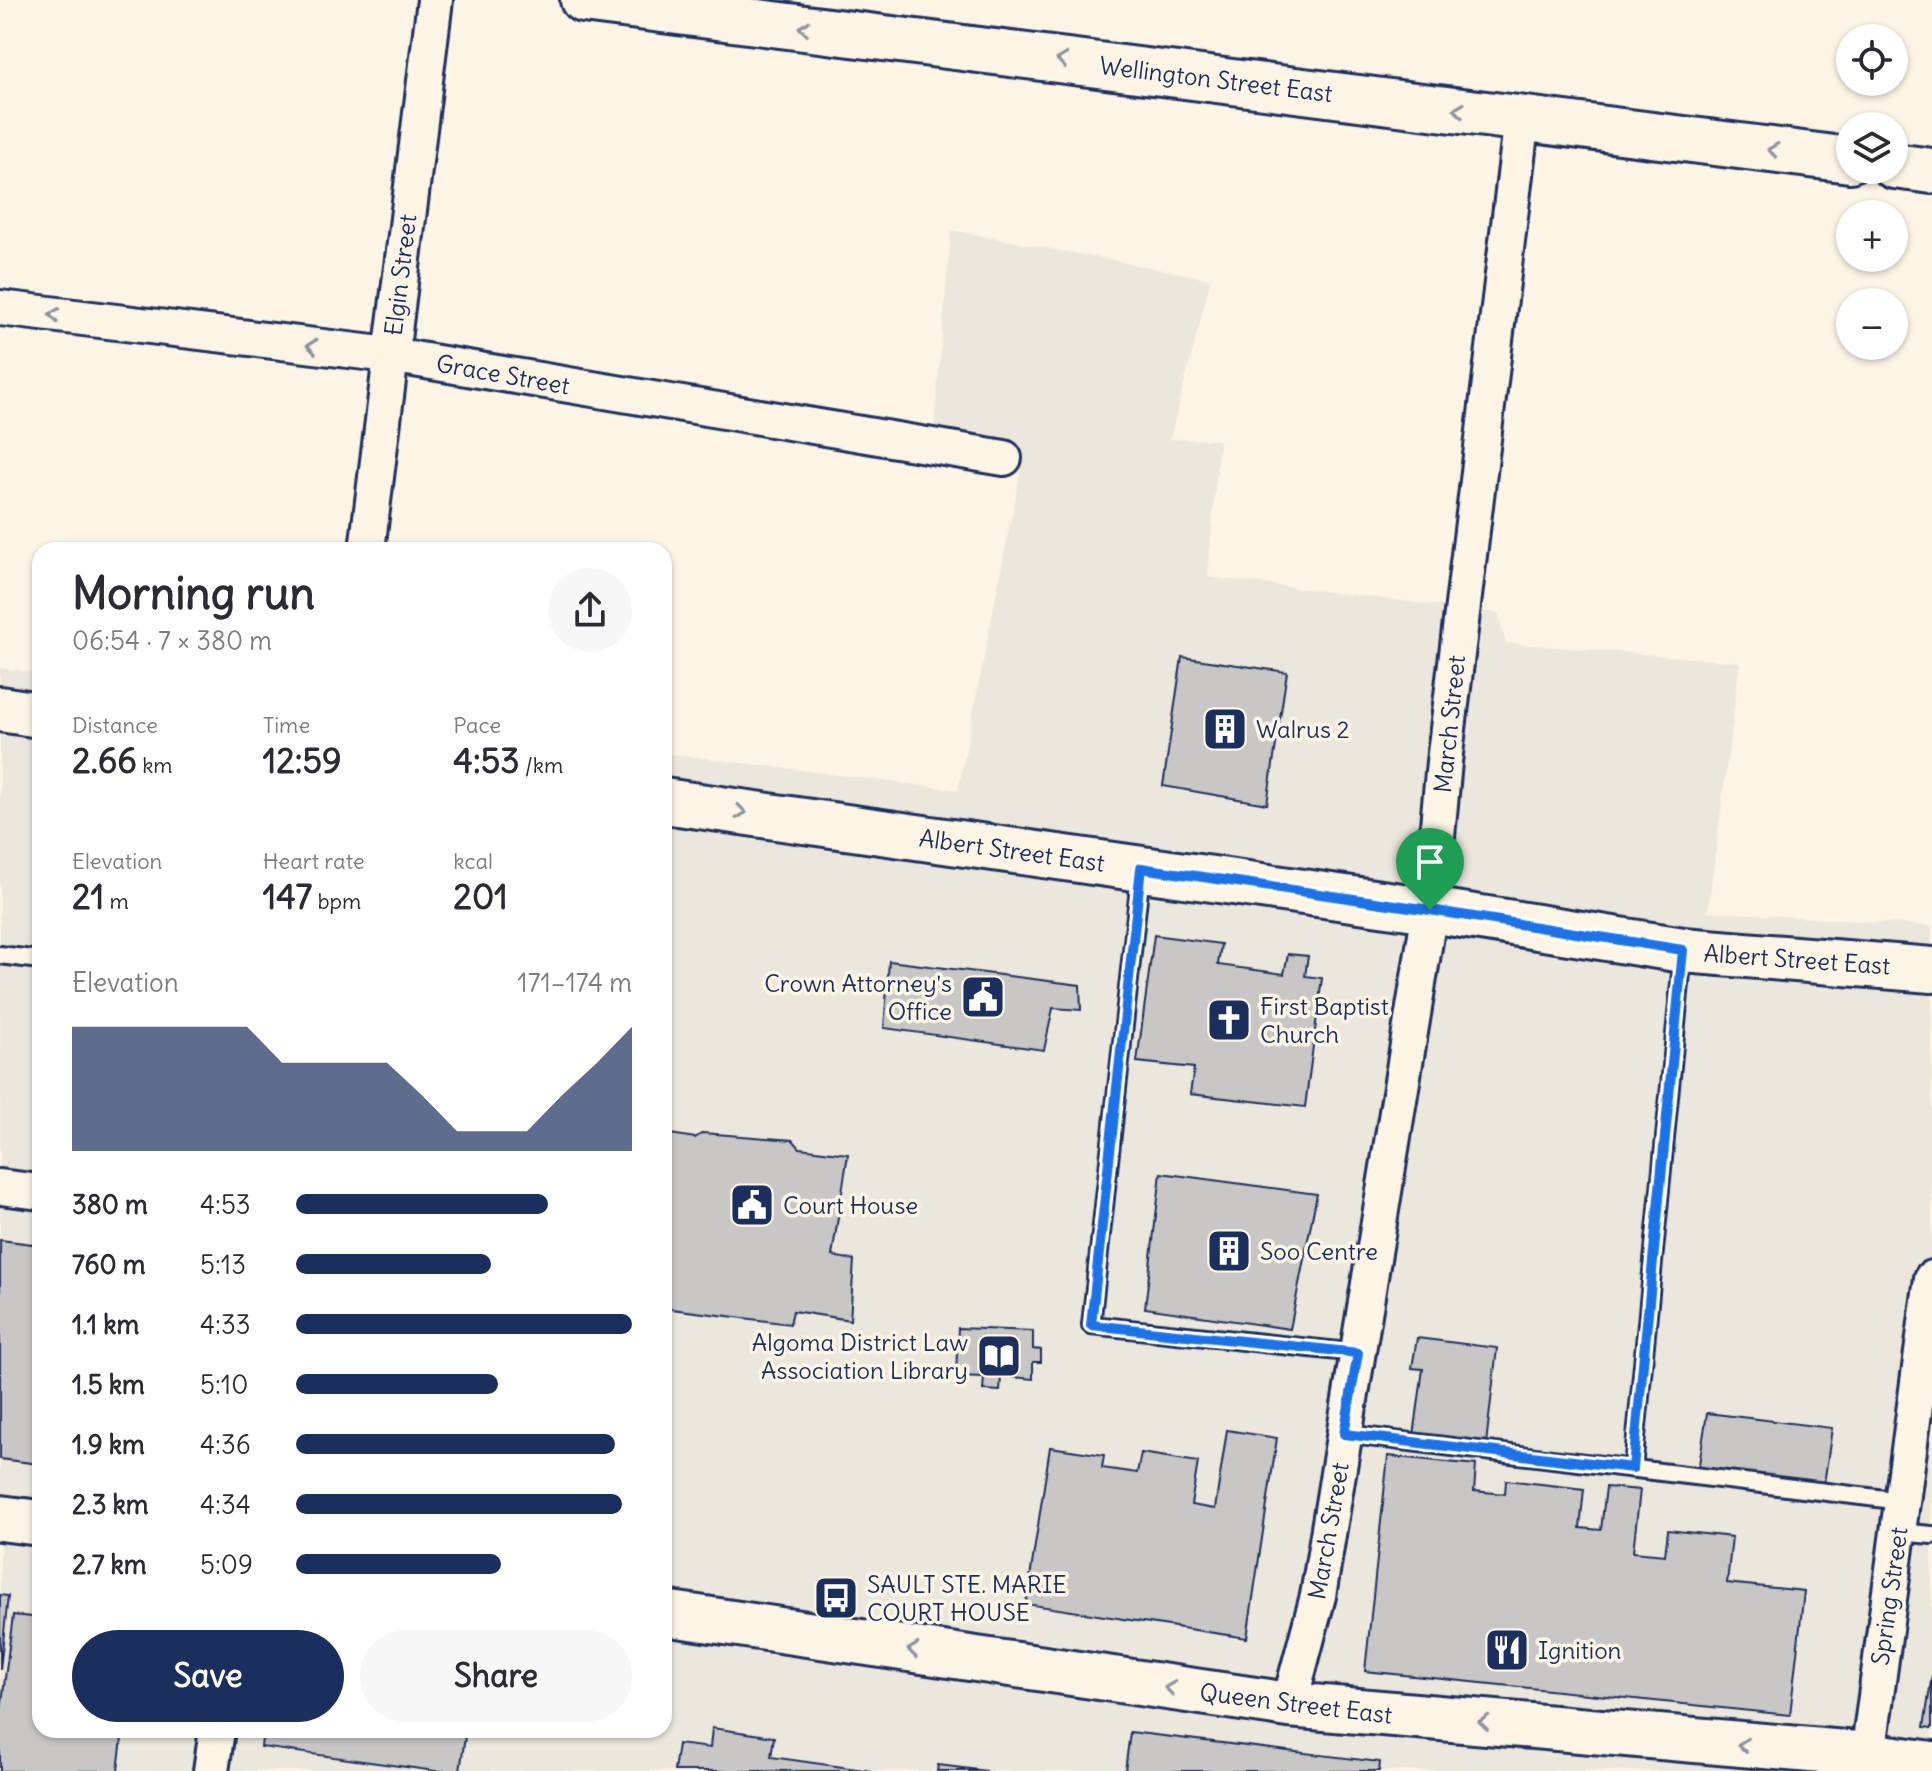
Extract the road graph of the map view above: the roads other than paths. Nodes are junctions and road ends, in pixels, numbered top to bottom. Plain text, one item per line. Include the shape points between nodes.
1 (435, 0) edge
2 (583, 0) edge
3 (1522, 117) junction
4 (1836, 158) edge
5 (1908, 168) edge
6 (1932, 171) edge
7 (0, 308) edge
8 (390, 355) junction
9 (1004, 458) dead end
10 (368, 542) edge
11 (0, 709) edge
12 (32, 714) edge
13 (672, 802) edge
14 (1141, 868) junction
15 (1430, 910) junction
16 (1683, 950) junction
17 (0, 955) edge
18 (32, 959) edge
19 (1932, 970) edge
20 (0, 1187) edge
21 (32, 1191) edge
22 (1932, 1278) edge
23 (1358, 1353) junction
24 (1344, 1434) junction
25 (1633, 1468) junction
26 (1900, 1516) junction
27 (0, 1518) edge
28 (32, 1522) edge
29 (1932, 1535) edge
30 (672, 1614) edge
31 (1289, 1705) junction
32 (216, 1738) edge
33 (1867, 1763) edge
34 (1932, 1764) edge
35 (211, 1771) edge

1 - 8 street, Elgin Street
3 -> 2 main road, Wellington Street East
4 -> 3 main road, Wellington Street East
3 - 15 street, March Street
5 - 6 main road
8 -> 7 street, Grace Street
8 - 9 street, Grace Street
8 - 10 street, Elgin Street
11 - 12 main road
13 -> 14 main road, Albert Street East
14 - 15 main road, Albert Street East
14 - 23 lane via 1091,1325
15 - 16 main road, Albert Street East
15 - 23 street, March Street
16 - 19 main road, Albert Street East
16 - 25 lane
17 - 18 lane
20 - 21 street
22 - 26 street, Spring Street
23 - 24 street, March Street
24 - 25 lane
24 - 31 street, March Street via 1318,1596
25 - 26 lane
26 - 29 lane
26 - 33 street, Spring Street
27 - 28 main road
31 -> 30 main road, Queen Street East
33 -> 31 main road, Queen Street East
32 - 35 street
33 - 34 main road, Queen Street East

